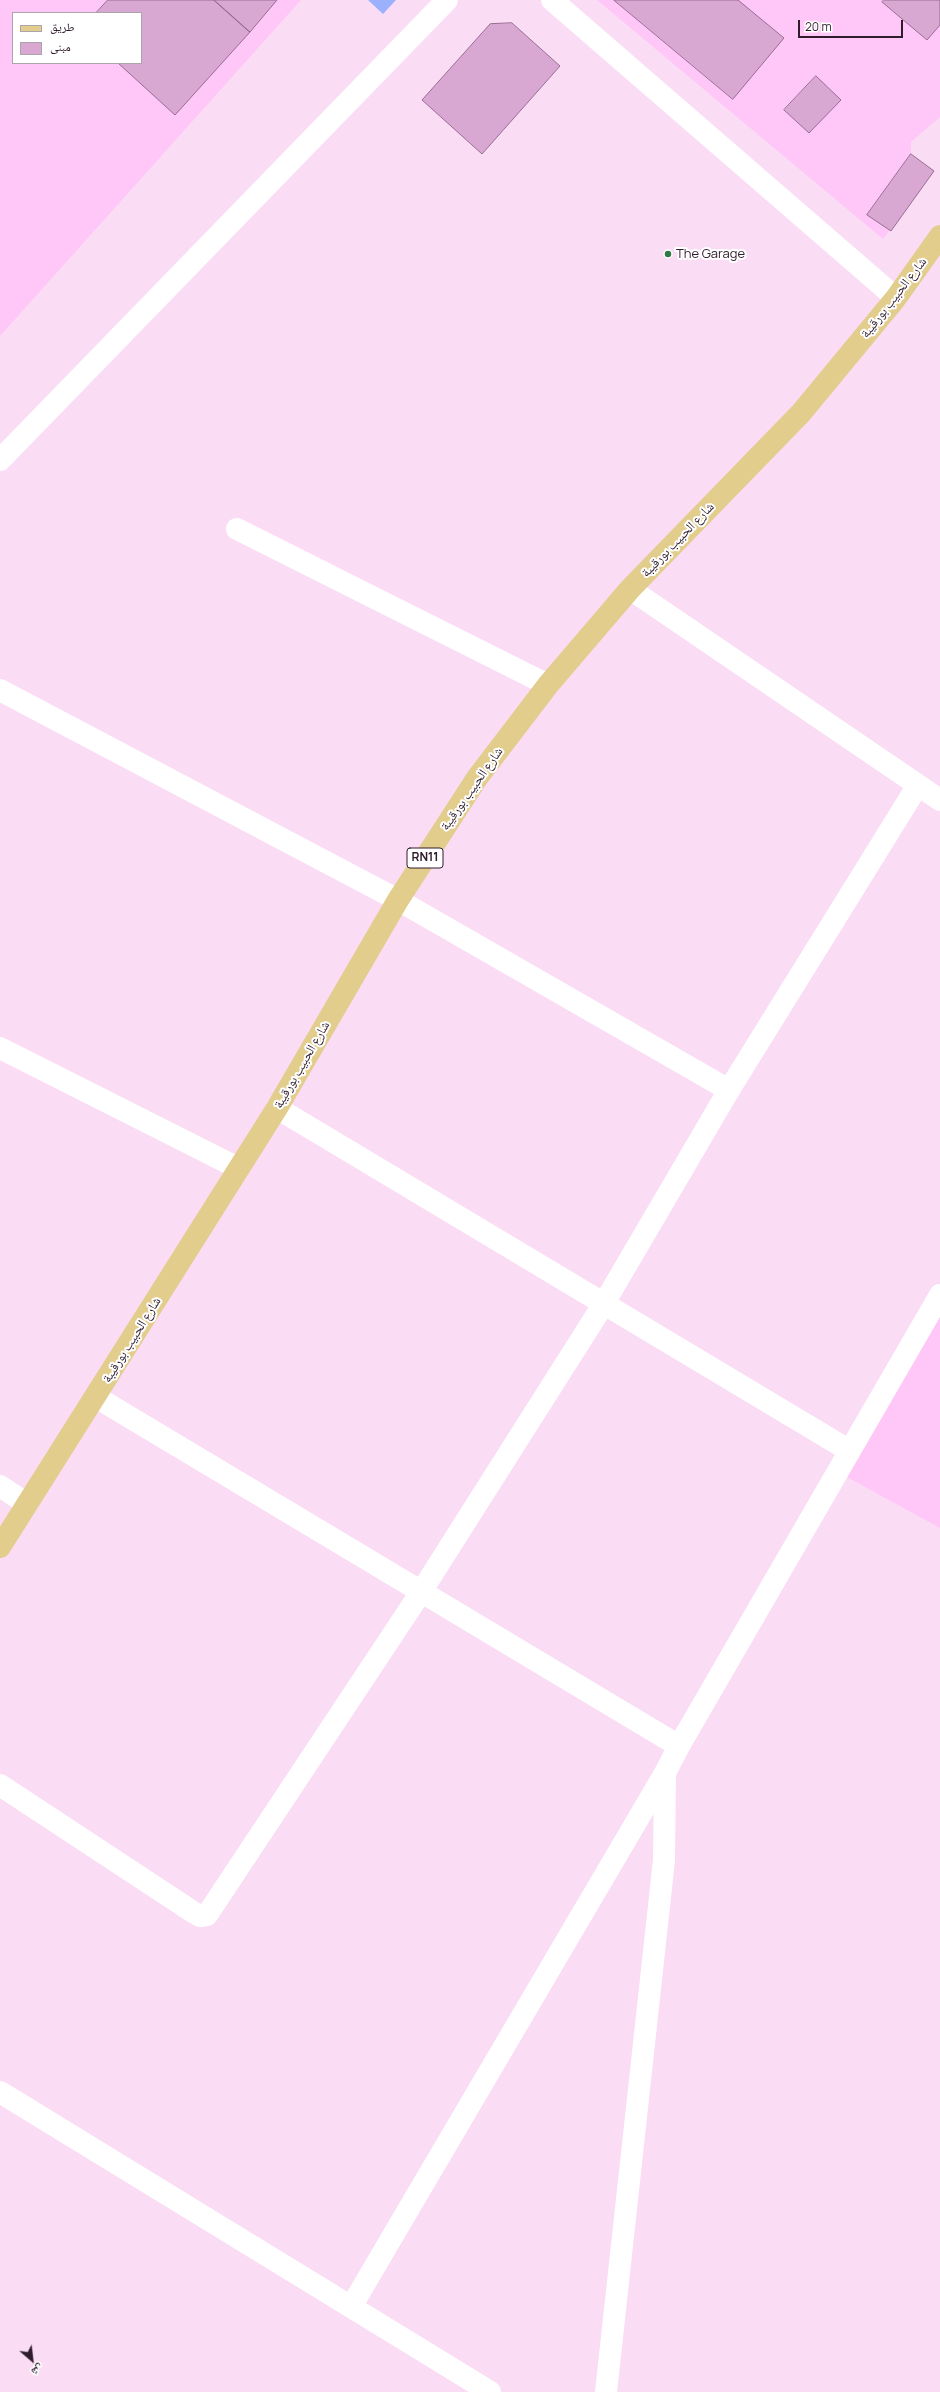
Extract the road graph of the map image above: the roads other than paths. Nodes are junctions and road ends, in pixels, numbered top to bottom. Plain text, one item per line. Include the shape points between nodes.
1 (447, 0) edge
2 (552, 0) edge
3 (940, 236) edge
4 (896, 298) junction
5 (0, 460) edge
6 (237, 529) dead end
7 (630, 589) junction
8 (548, 684) junction
9 (0, 690) edge
10 (918, 785) junction
11 (940, 800) edge
12 (398, 900) junction
13 (0, 1048) edge
14 (729, 1090) junction
15 (277, 1108) junction
16 (238, 1168) junction
17 (940, 1295) edge
18 (603, 1305) junction
19 (96, 1397) junction
20 (850, 1451) junction
21 (0, 1486) edge
22 (27, 1504) junction
23 (0, 1547) edge
24 (420, 1592) junction
25 (679, 1746) junction
26 (665, 1773) junction
27 (0, 1785) edge
28 (0, 2092) edge
29 (351, 2307) junction
30 (490, 2392) edge
31 (606, 2392) edge

1 - 5 street
2 - 4 street
3 - 4 main road, شارع الحبيب بورقيبة / RN11
4 - 7 main road, شارع الحبيب بورقيبة / RN11 via 800,413
6 - 8 street
7 - 8 main road, شارع الحبيب بورقيبة / RN11
7 - 10 street
8 - 12 main road, شارع الحبيب بورقيبة / RN11 via 476,778
9 - 12 street
10 - 11 street
10 - 14 street
12 - 14 street
12 - 15 main road, شارع الحبيب بورقيبة / RN11
13 - 16 street
14 - 18 street
15 - 16 main road, شارع الحبيب بورقيبة / RN11
15 - 18 street
16 - 19 main road, شارع الحبيب بورقيبة / RN11
17 - 20 street
18 - 20 street
18 - 24 street
19 - 22 main road, شارع الحبيب بورقيبة / RN11
19 - 24 street
20 - 25 street
21 - 22 street
22 - 23 main road, شارع الحبيب بورقيبة / RN11
24 - 25 street
24 - 27 street via 207,1915 200,1916 193,1912
25 - 26 street
26 - 29 street
26 - 31 street via 664,1860
28 - 29 street
29 - 30 street

